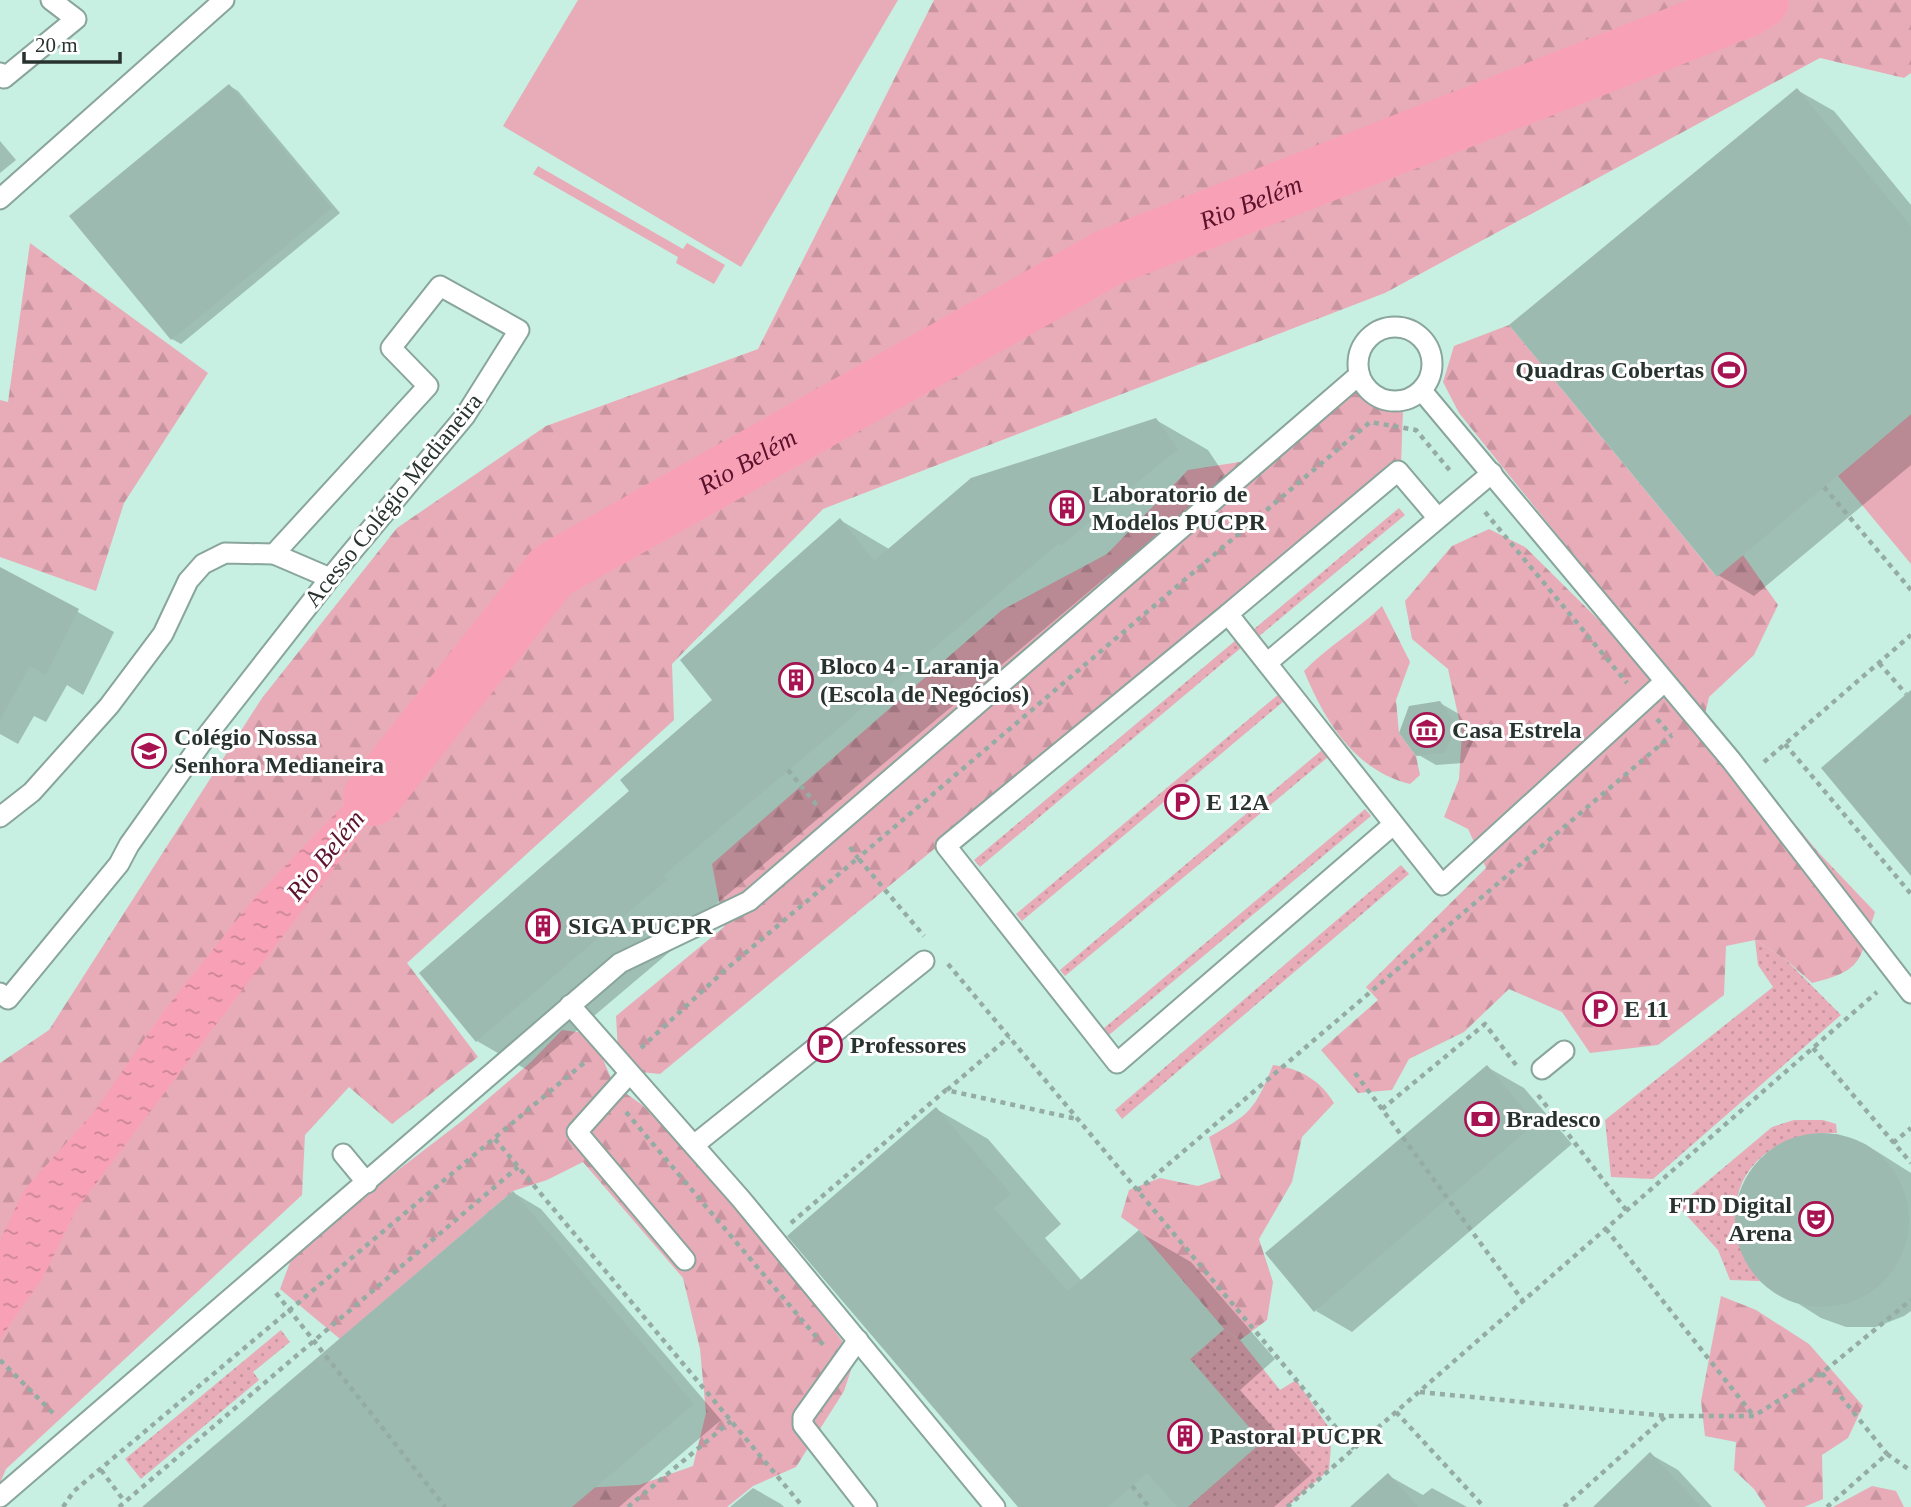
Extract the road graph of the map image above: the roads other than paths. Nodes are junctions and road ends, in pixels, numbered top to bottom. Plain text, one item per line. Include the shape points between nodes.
1 (51, 0) edge
2 (224, 0) edge
3 (0, 73) edge
4 (0, 199) edge
5 (1359, 375) junction
6 (1422, 391) junction
7 (1492, 473) junction
8 (1437, 517) junction
9 (274, 554) junction
10 (330, 578) junction
11 (1228, 614) junction
12 (1266, 663) junction
13 (1664, 682) junction
14 (0, 817) edge
15 (1394, 824) junction
16 (933, 959) road end
17 (0, 993) edge
18 (1911, 993) edge
19 (570, 1005) junction
20 (1564, 1051) dead end
21 (1542, 1069) dead end
22 (625, 1070) junction
23 (694, 1145) junction
24 (343, 1154) dead end
25 (367, 1183) junction
26 (685, 1260) dead end
27 (858, 1340) junction
28 (0, 1497) edge
29 (867, 1507) edge
30 (995, 1507) edge

1 - 3 lane via 76,19 4,78
2 - 4 lane
5 - 6 lane via 1369,391 1386,401 1405,400
5 - 6 lane via 1359,352 1365,343 1372,333 1393,325 1415,331 1430,348 1433,371
5 - 19 lane via 750,901 620,963
6 - 7 lane
7 - 8 lane
7 - 13 lane
8 - 11 lane via 1398,471
8 - 12 lane
9 - 10 lane
9 - 10 lane, Acesso Colégio Medianeira via 428,386 391,348 440,286 519,330 465,416
9 - 14 lane via 225,553 204,564 188,580 163,634 109,706 32,792
10 - 17 lane, Acesso Colégio Medianeira via 205,738 118,864 8,999
11 - 12 lane
11 - 15 lane via 947,846 1117,1062
12 - 15 lane
13 - 15 lane via 1442,884
13 - 18 lane
16 - 23 lane
19 - 22 lane
19 - 25 lane
20 - 21 lane
22 - 23 lane
22 - 26 lane via 611,1094 580,1127 579,1138
23 - 27 lane
24 - 25 lane
25 - 28 lane
27 - 29 lane via 803,1417 803,1425
27 - 30 lane

